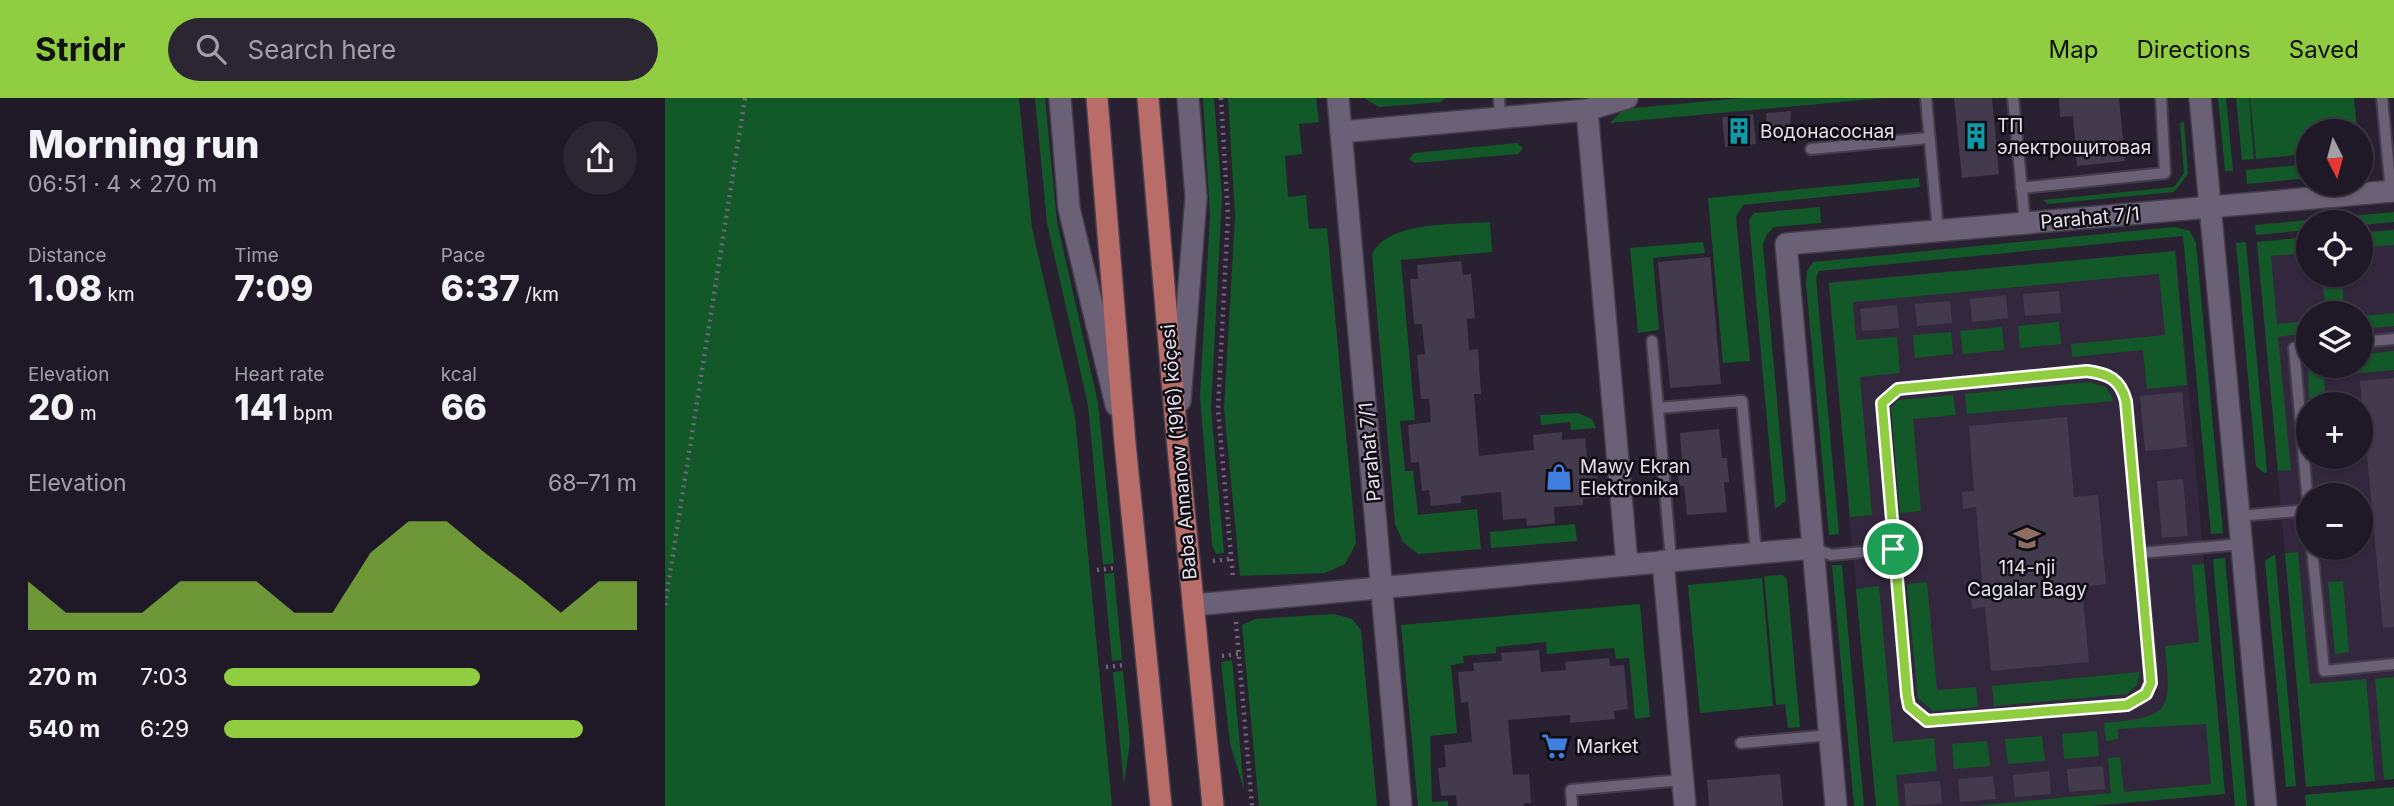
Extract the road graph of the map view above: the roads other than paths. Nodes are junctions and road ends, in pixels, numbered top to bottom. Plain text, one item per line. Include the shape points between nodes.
1 (1060, 98) edge
2 (1097, 98) edge
3 (1148, 98) edge
4 (1188, 98) edge
5 (1338, 98) edge
6 (1627, 98) edge
7 (1926, 98) edge
8 (2013, 98) edge
9 (2161, 98) edge
10 (2200, 98) edge
11 (2382, 98) edge
12 (1499, 108) edge
13 (1587, 110) junction
14 (1341, 132) junction
15 (1929, 138) junction
16 (1811, 149) dead end
17 (2021, 188) junction
18 (2392, 191) edge
19 (2210, 207) junction
20 (2025, 223) junction
21 (1938, 231) junction
22 (2394, 338) edge
23 (1652, 341) dead end
24 (2373, 341) edge
25 (2296, 348) edge
26 (2296, 370) edge
27 (2297, 378) edge
28 (1658, 408) junction
29 (1177, 438) junction
30 (1125, 443) junction
31 (2306, 483) edge
32 (2296, 511) edge
33 (2239, 516) junction
34 (2242, 544) junction
35 (1813, 548) junction
36 (1893, 549) junction
37 (1755, 553) junction
38 (2140, 553) junction
39 (2313, 560) edge
40 (1667, 561) junction
41 (1627, 564) junction
42 (1381, 586) junction
43 (1193, 605) junction
44 (2394, 664) edge
45 (1830, 735) junction
46 (1741, 743) dead end
47 (1682, 780) junction
48 (1161, 806) edge
49 (1213, 806) edge
50 (1401, 806) edge
51 (1572, 806) edge
52 (1685, 806) edge
53 (1836, 806) edge
54 (2266, 806) edge

1 - 30 street via 1069,208
2 - 30 main road
3 - 29 main road, Baba Annanow (1916) köçesi
4 - 29 street via 1196,197
5 - 14 street, Parahat 7/1
6 - 13 street
7 - 15 lane
8 - 17 lane
9 - 17 lane via 2165,173
10 - 19 street
11 - 18 lane
12 - 13 street
12 - 14 street
13 - 41 street
14 - 42 street, Parahat 7/1
15 - 16 lane
15 - 21 lane
17 - 20 lane
18 - 19 street, Parahat 7/1
19 - 20 street, Parahat 7/1
19 - 33 street
20 - 21 street, Parahat 7/1
21 - 35 street, Parahat 7/1 via 1786,244
22 - 24 lane
23 - 28 lane
25 - 26 lane
27 - 31 lane
28 - 37 lane via 1742,401
28 - 40 lane
29 - 43 main road, Baba Annanow (1916) köçesi
30 - 48 main road
32 - 33 lane
33 - 34 street
34 - 38 lane
34 - 54 street
35 - 36 lane via 1831,555
35 - 37 street
35 - 45 street
36 - 38 lane via 1909,706 1927,721 1939,722 2127,705 2146,694 2151,671
36 - 38 lane via 1881,412 1891,392 2087,371 2114,377 2123,388
37 - 40 street
39 - 44 lane via 2323,671
40 - 41 street
40 - 47 street
41 - 42 street
42 - 43 street
42 - 50 street, Parahat 7/1
43 - 49 main road, Baba Annanow (1916) köçesi
45 - 46 lane
45 - 53 street
47 - 51 lane via 1571,790
47 - 52 street

